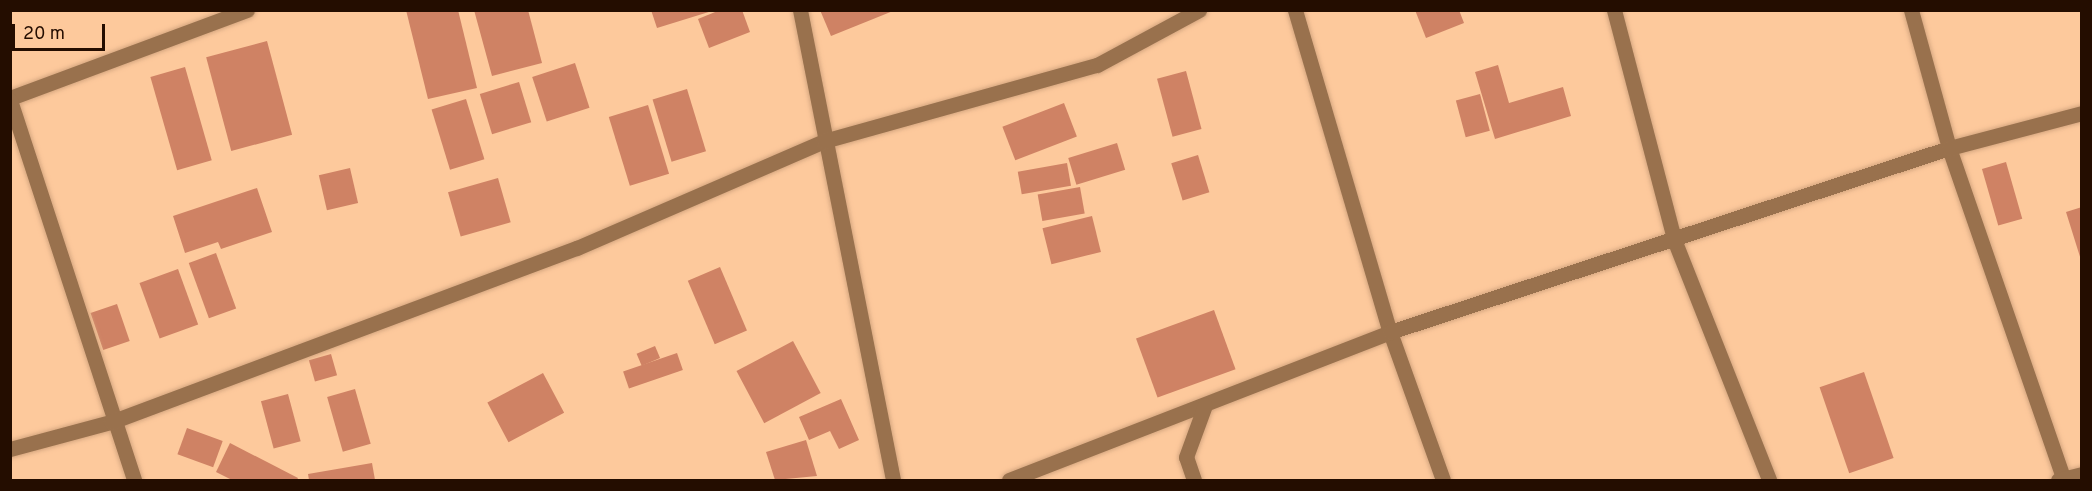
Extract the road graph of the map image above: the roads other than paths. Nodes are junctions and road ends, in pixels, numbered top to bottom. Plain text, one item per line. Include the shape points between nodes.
1 (247, 10) edge
2 (800, 10) edge
3 (1199, 10) edge
4 (1295, 10) edge
5 (1614, 10) edge
6 (1911, 10) edge
7 (10, 99) edge
8 (2082, 113) edge
9 (824, 141) junction
10 (1949, 148) junction
11 (1675, 242) junction
12 (1390, 332) junction
13 (1205, 405) junction
14 (111, 422) junction
15 (10, 449) edge
16 (2082, 474) edge
17 (134, 480) edge
18 (893, 480) edge
19 (1009, 480) edge
20 (1194, 480) edge
21 (1443, 480) edge
22 (1769, 480) edge
23 (2062, 480) edge

1 - 7 street
2 - 9 street
3 - 9 street via 1097,65
4 - 12 street
5 - 11 street
6 - 10 street
7 - 14 street
8 - 10 street
9 - 14 street via 577,248
9 - 18 street
10 - 11 street
10 - 23 street
11 - 12 street
11 - 22 street
12 - 13 street
12 - 21 street
13 - 19 street
13 - 20 street via 1186,457
14 - 15 street
14 - 17 street
16 - 23 street

